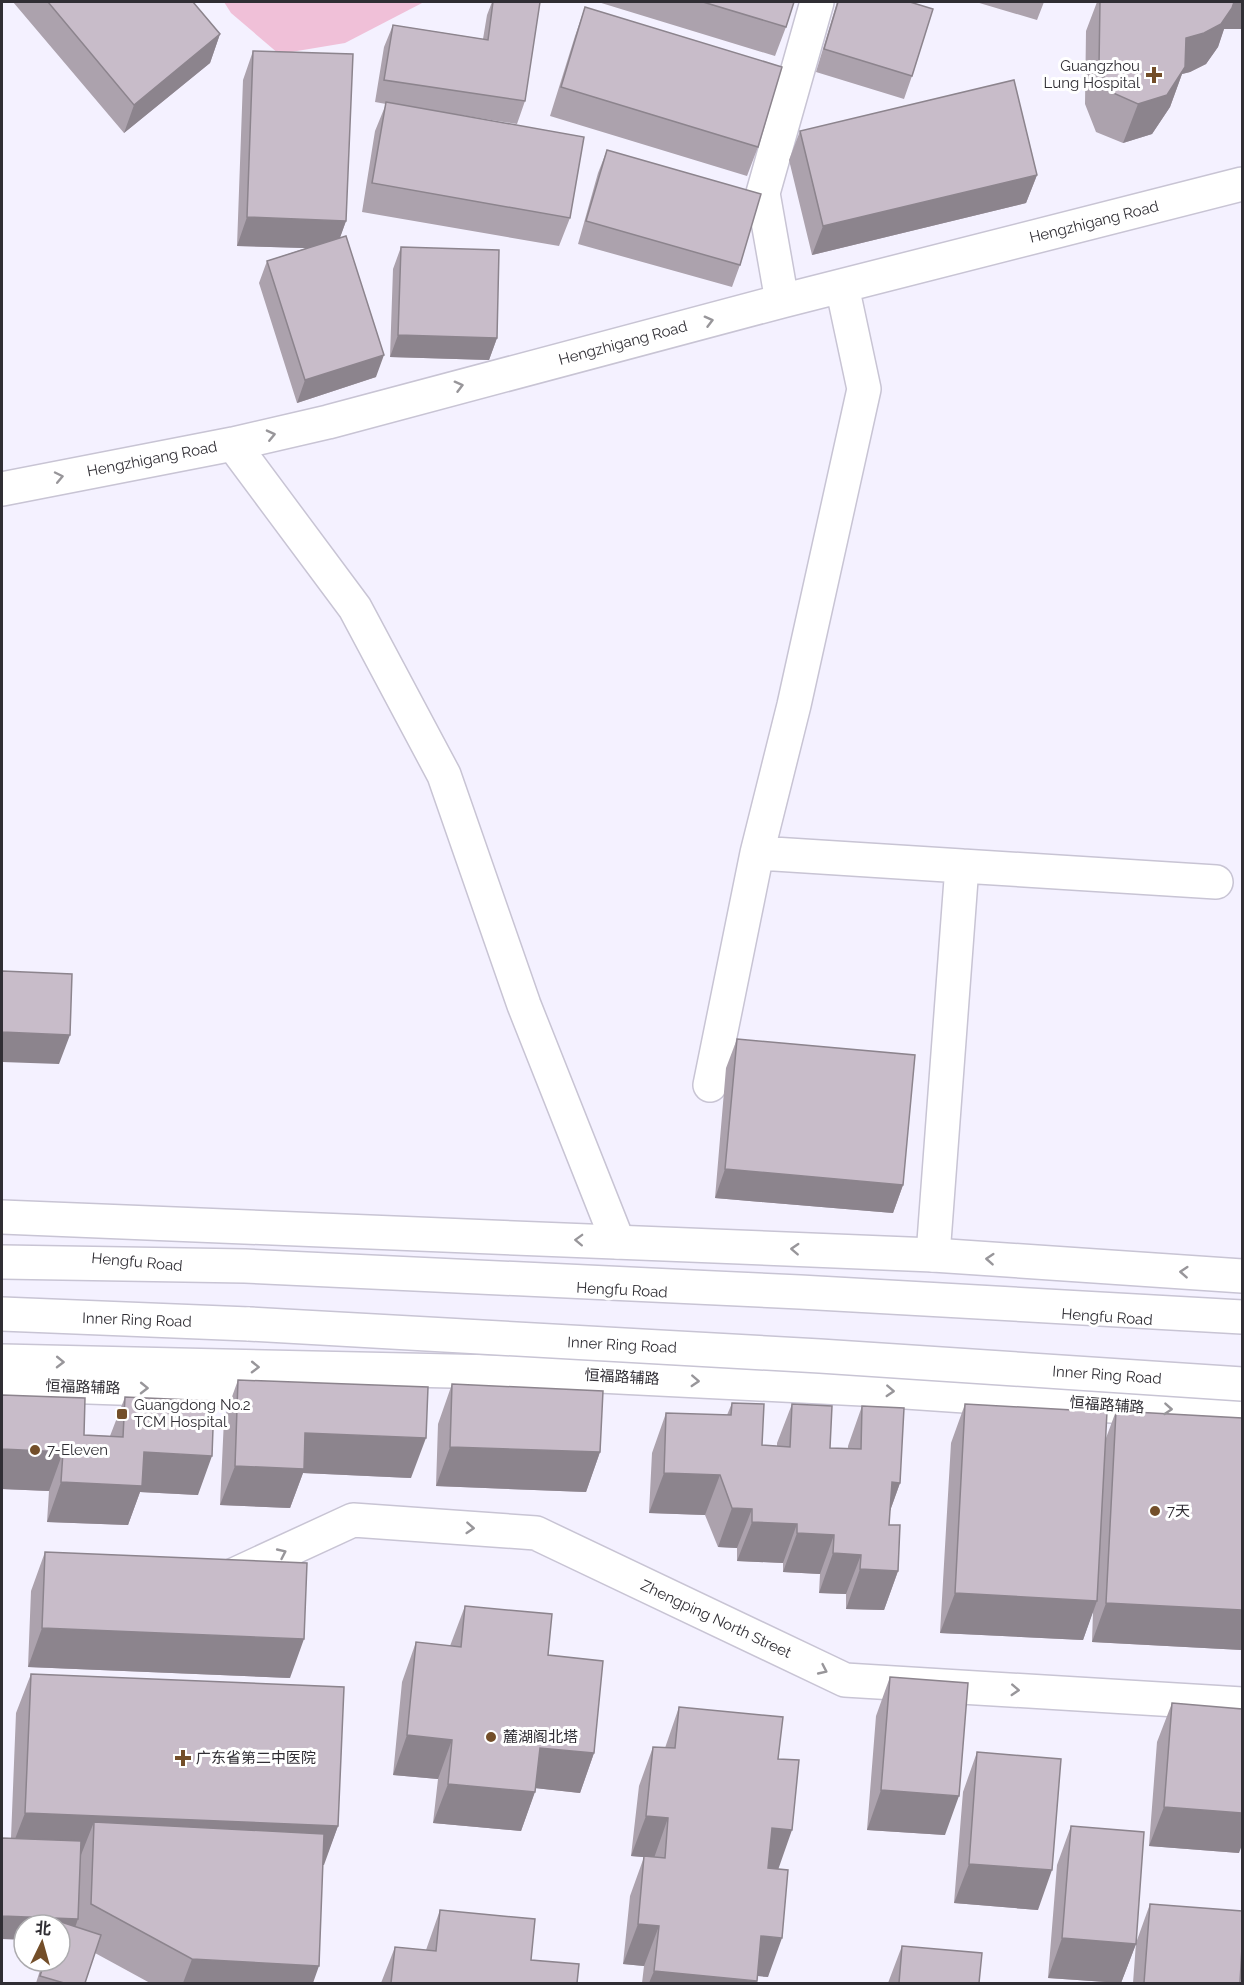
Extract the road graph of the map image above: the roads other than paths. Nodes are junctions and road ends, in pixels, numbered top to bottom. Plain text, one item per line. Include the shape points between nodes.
1 (817, 2) edge
2 (1242, 184) edge
3 (842, 286) junction
4 (782, 301) junction
5 (233, 444) junction
6 (2, 489) edge
7 (757, 853) junction
8 (962, 866) junction
9 (1215, 882) dead end
10 (710, 1085) dead end
11 (2, 1217) edge
12 (618, 1242) junction
13 (749, 1247) junction
14 (2, 1249) edge
15 (933, 1255) junction
16 (2, 1262) edge
17 (1242, 1276) edge
18 (668, 1292) junction
19 (2, 1308) edge
20 (2, 1314) edge
21 (1242, 1317) edge
22 (1242, 1326) edge
23 (690, 1341) junction
24 (2, 1360) edge
25 (539, 1373) junction
26 (1242, 1373) edge
27 (2, 1384) edge
28 (1242, 1384) edge
29 (1242, 1414) edge
30 (210, 1586) edge
31 (1242, 1704) edge

1 - 4 main road via 763,193
2 - 3 main road, Hengzhigang Road
3 - 4 main road, Hengzhigang Road
3 - 7 main road via 864,388
5 -> 4 main road, Hengzhigang Road
6 -> 5 main road, Hengzhigang Road
5 - 12 main road via 355,608 444,775 524,1005
7 - 8 main road
7 - 10 main road
8 - 9 main road
8 - 15 main road
12 -> 11 main road
12 - 13 main road
15 -> 13 main road
13 - 18 main road
14 - 18 main road, Hengfu Road via 296,1275
17 -> 15 main road
16 - 21 main road, bridge via 269,1267
18 - 22 main road, Hengfu Road
19 - 23 main road
20 - 28 main road, Inner Ring Road, bridge via 796,1355
23 - 25 main road
23 - 26 main road
24 -> 25 main road
27 -> 25 main road, 恒福路辅路 via 147,1389 401,1388 463,1385
25 -> 29 main road, 恒福路辅路
30 -> 31 main road, Zhengping North Street via 353,1520 536,1533 845,1680

